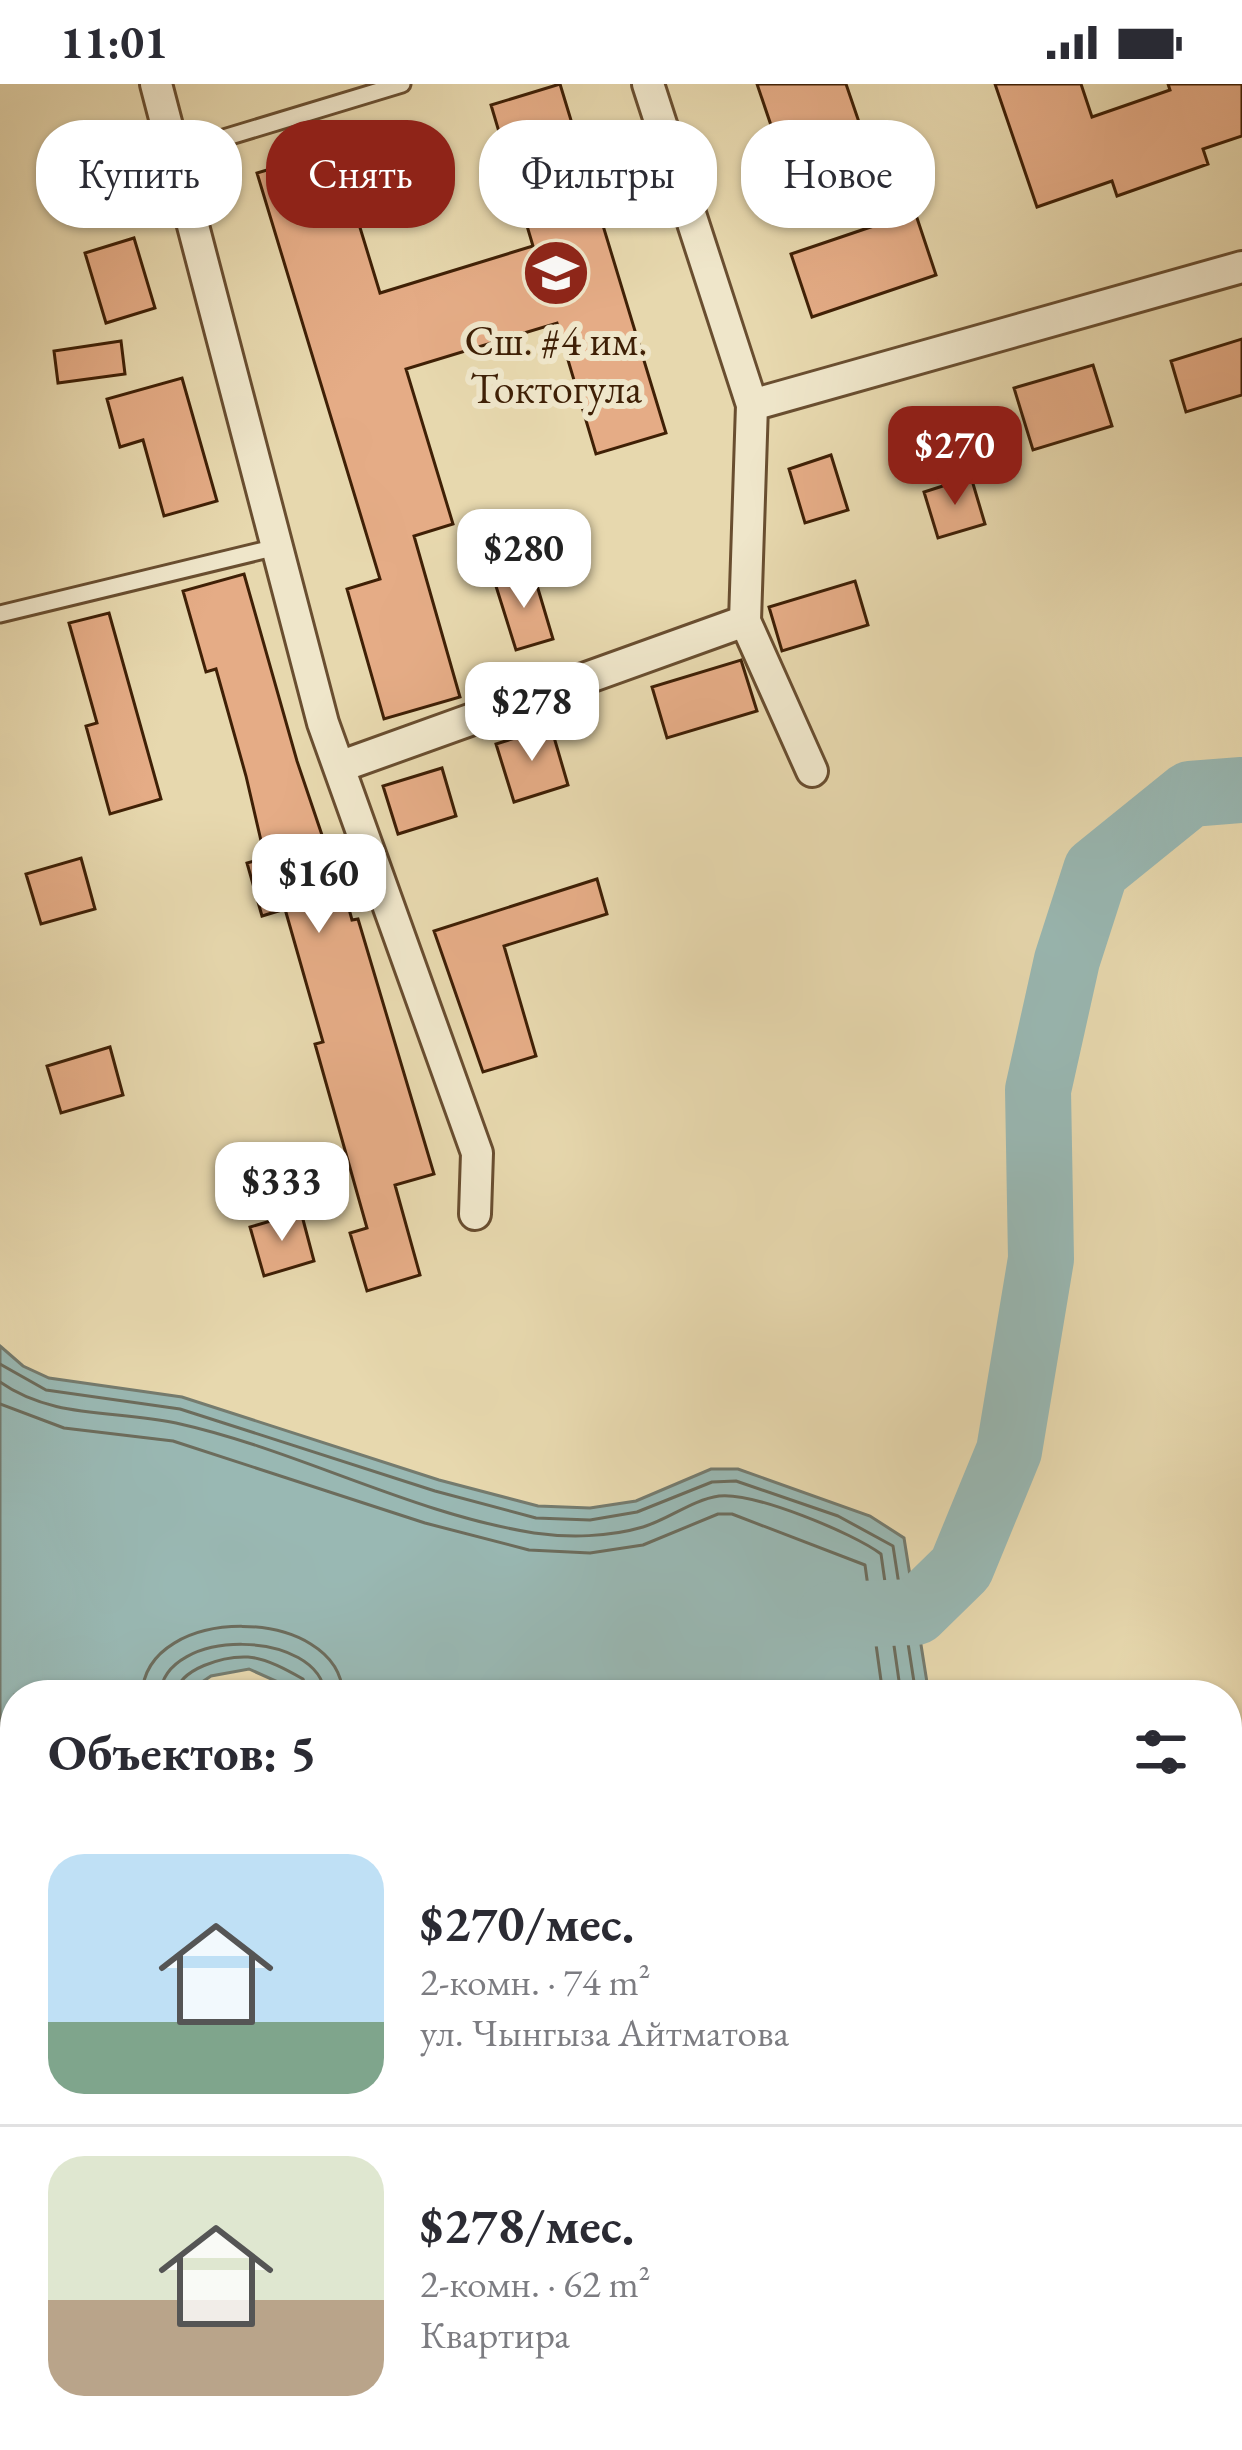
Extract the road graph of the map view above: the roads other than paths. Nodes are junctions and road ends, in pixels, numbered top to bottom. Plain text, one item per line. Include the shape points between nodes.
1 (156, 84) edge
2 (402, 84) edge
3 (648, 84) edge
4 (165, 120) edge
5 (242, 132) edge
6 (194, 228) edge
7 (1242, 267) edge
8 (752, 405) junction
9 (277, 547) junction
10 (0, 614) edge
11 (745, 621) junction
12 (339, 767) junction
13 (812, 771) dead end
14 (475, 1214) dead end

1 - 4 street
2 - 5 lane
3 - 8 street
6 - 9 street
7 - 8 street
8 - 11 street
9 - 10 lane
9 - 12 street
11 - 12 street
11 - 13 street
12 - 14 street via 477,1153

